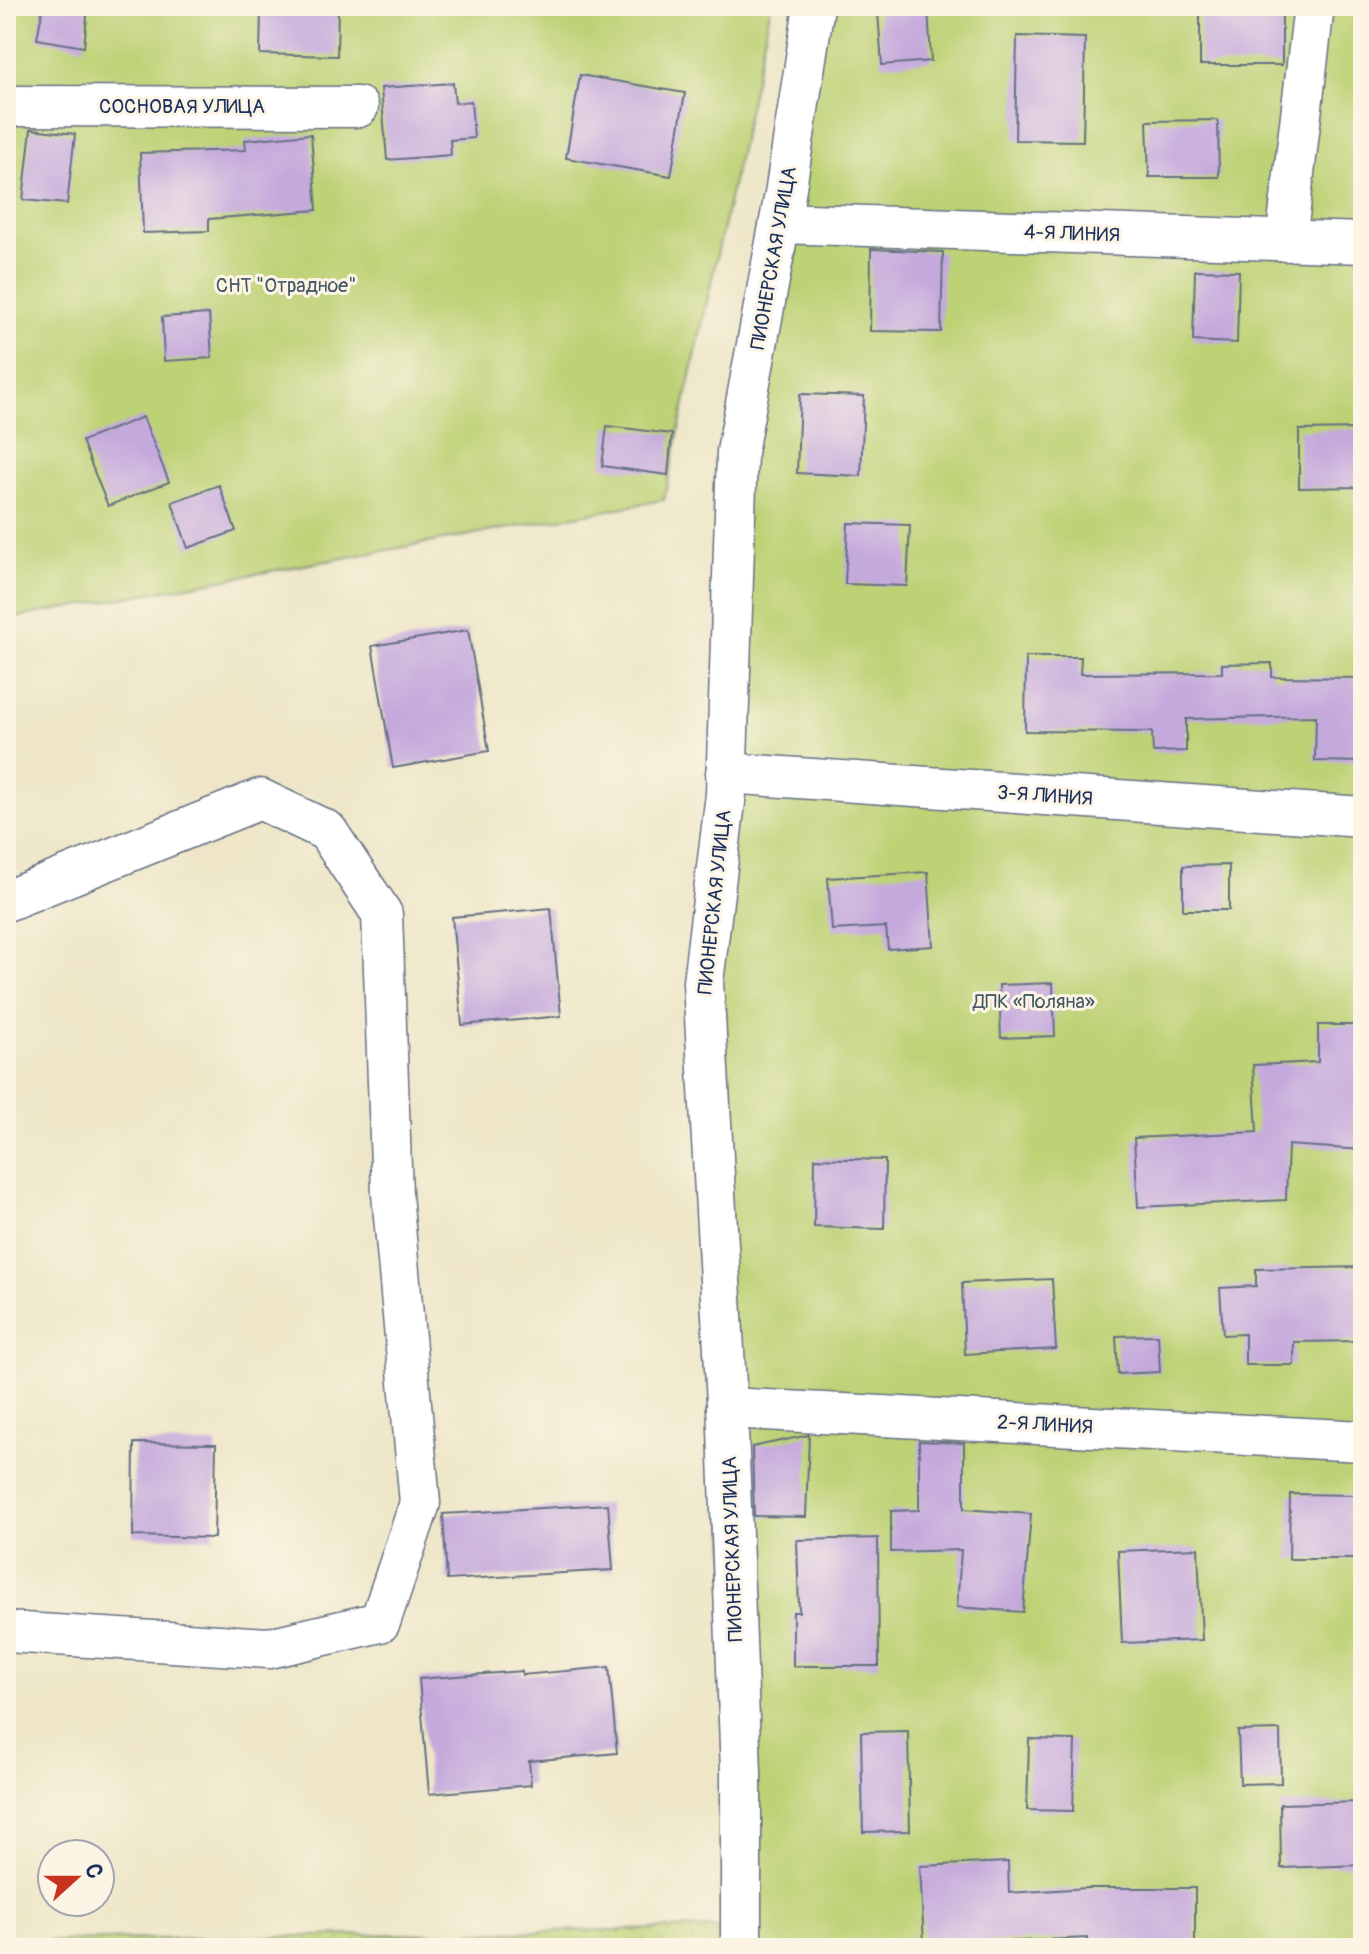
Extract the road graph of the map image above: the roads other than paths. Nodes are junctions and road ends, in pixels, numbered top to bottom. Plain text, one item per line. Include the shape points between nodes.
1 (814, 6) edge
2 (1314, 6) edge
3 (6, 106) edge
4 (358, 107) dead end
5 (780, 223) junction
6 (1286, 241) junction
7 (1363, 243) edge
8 (726, 773) junction
9 (1363, 817) edge
10 (6, 901) edge
11 (727, 1408) junction
12 (1363, 1441) edge
13 (6, 1632) edge
14 (741, 1948) edge

1 - 5 street, ПИОНЕРСКАЯ УЛИЦА
2 - 6 street
3 - 4 street, СОСНОВАЯ УЛИЦА
5 - 6 street, 4-Я ЛИНИЯ
5 - 8 street, ПИОНЕРСКАЯ УЛИЦА via 737,452
6 - 7 street, 4-Я ЛИНИЯ
8 - 9 street, 3-Я ЛИНИЯ
8 - 11 street, ПИОНЕРСКАЯ УЛИЦА via 703,982
10 - 13 street via 260,799 327,831 382,914 392,1194 420,1503 380,1622 269,1648
11 - 12 street, 2-Я ЛИНИЯ
11 - 14 street, ПИОНЕРСКАЯ УЛИЦА via 741,1773

